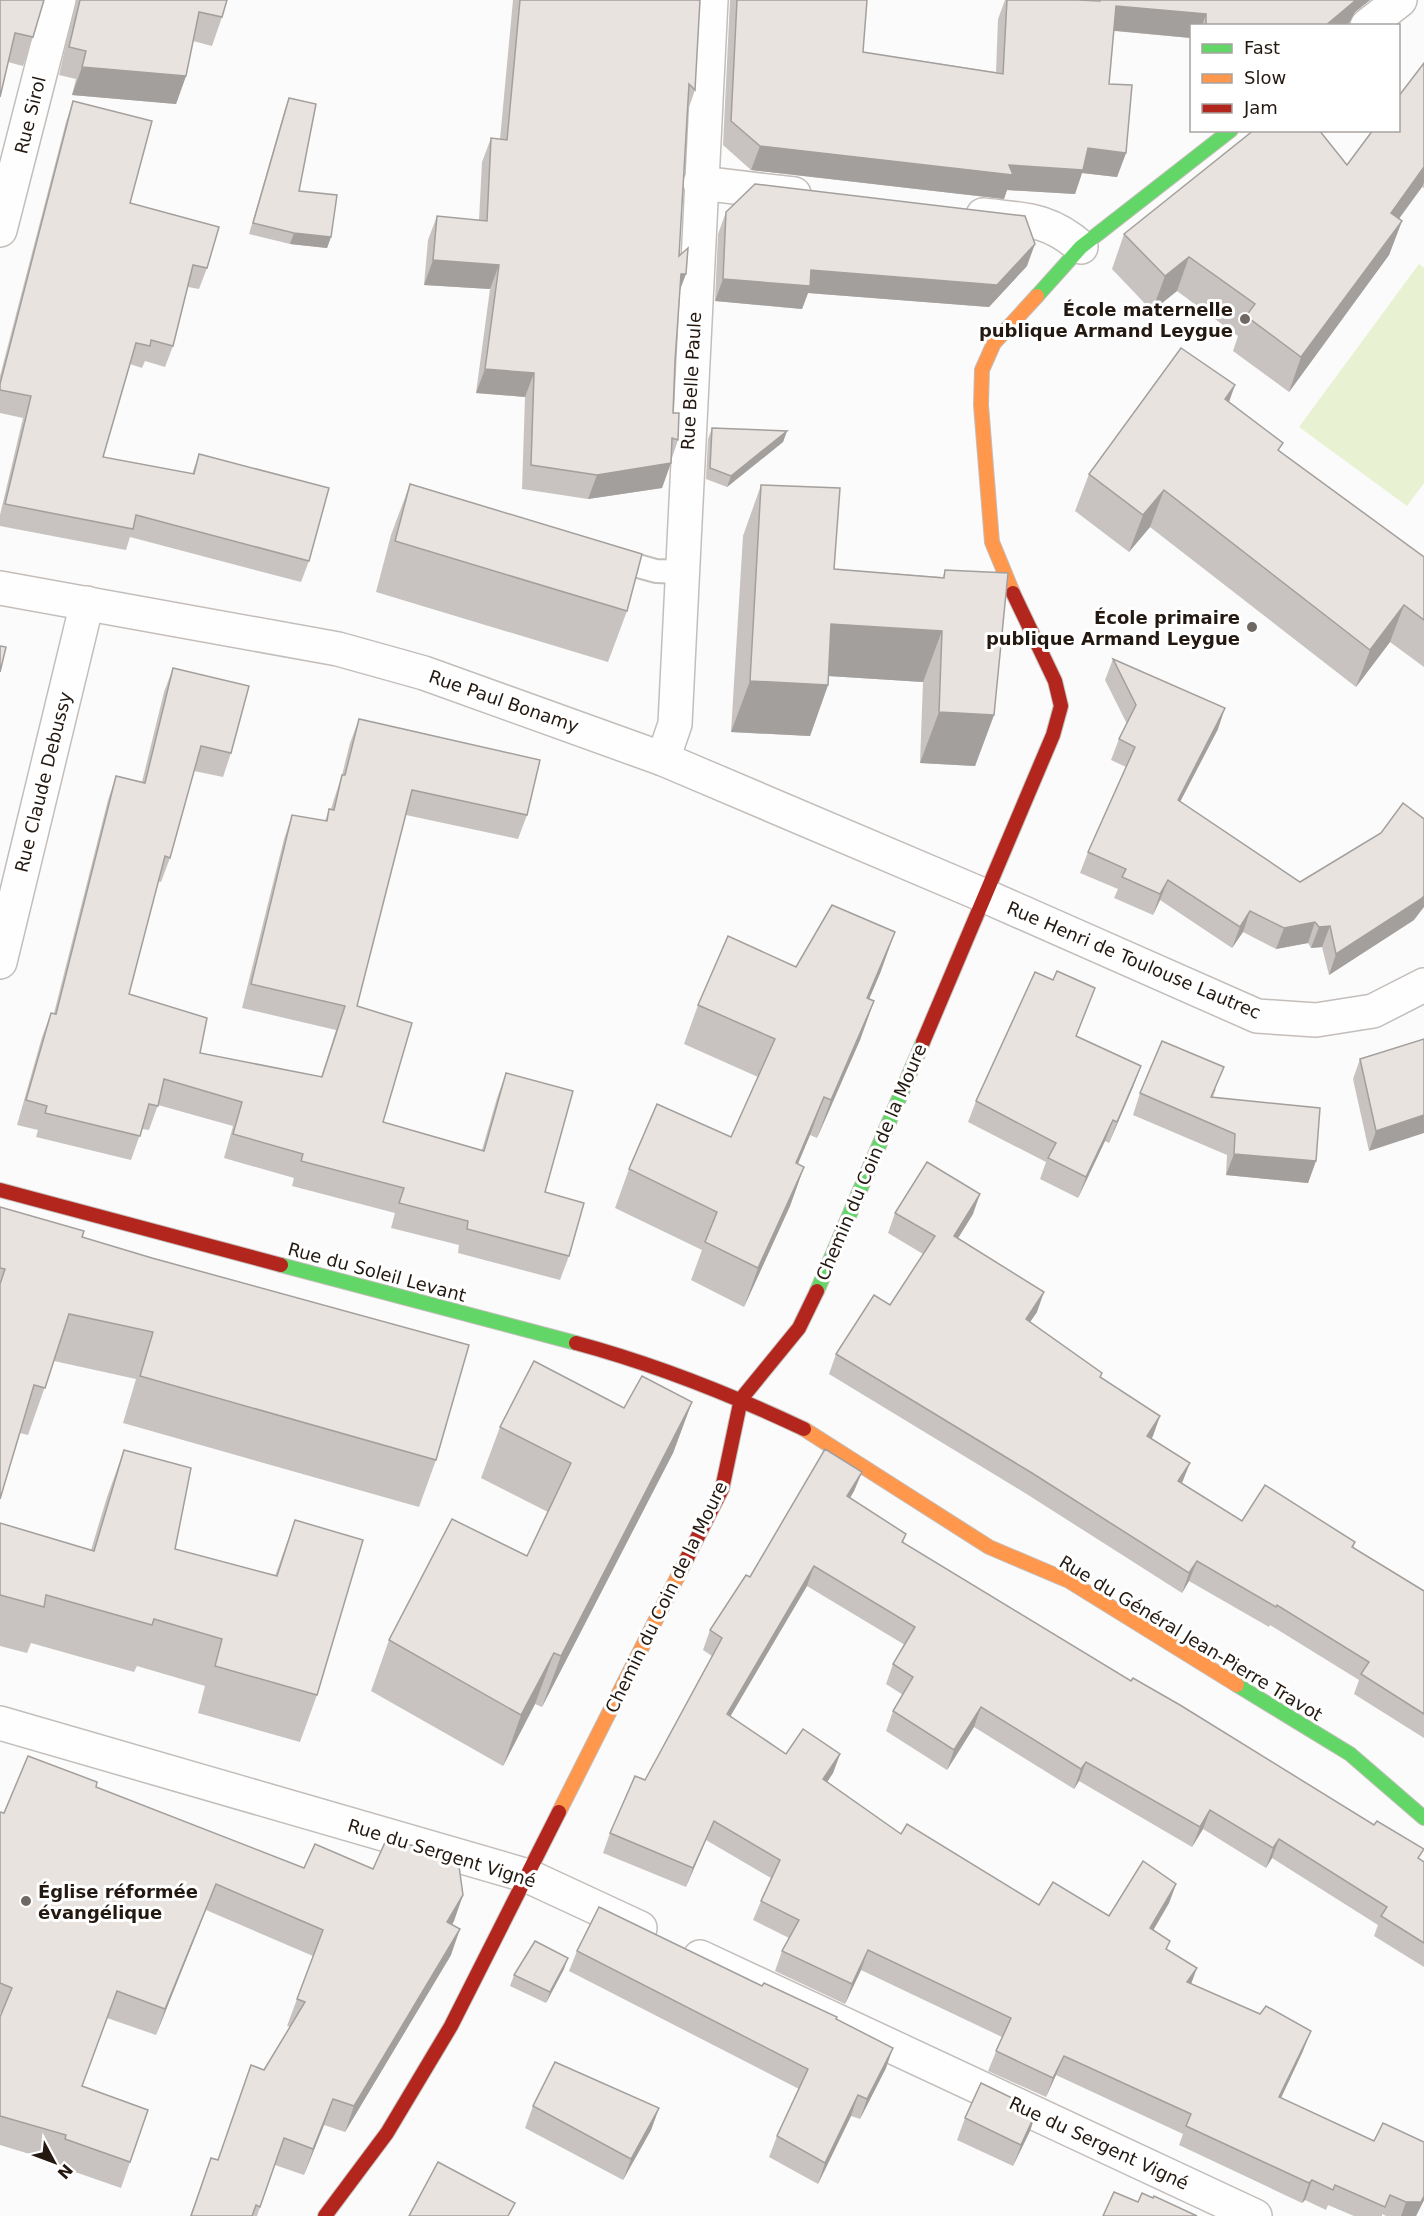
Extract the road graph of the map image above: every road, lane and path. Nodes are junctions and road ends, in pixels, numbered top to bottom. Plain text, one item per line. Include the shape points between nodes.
1 (59, 0) edge
2 (711, 0) edge
3 (1400, 0) edge
4 (1370, 24) edge
5 (1228, 132) edge
6 (700, 183) junction
7 (830, 198) edge
8 (959, 213) edge
9 (0, 230) edge
10 (1081, 247) junction
11 (592, 554) edge
12 (682, 572) junction
13 (0, 588) edge
14 (87, 603) junction
15 (663, 759) junction
16 (983, 895) junction
17 (0, 962) edge
18 (1424, 985) edge
19 (0, 1191) edge
20 (741, 1399) junction
21 (0, 1723) edge
22 (1424, 1818) edge
23 (528, 1876) junction
24 (325, 2216) edge
25 (1255, 2216) edge

1 - 9 street, Rue Sirol
2 - 6 street, Rue Belle Paule
3 - 4 street
5 - 10 street, Chemin du Coin de la Moure
6 - 7 street
6 - 12 street, Rue Belle Paule
8 - 10 street via 1029,221 1061,230
10 - 16 street, Chemin du Coin de la Moure via 994,343 982,370 981,405 992,542 1055,681 1061,706 1053,735
11 - 12 lane via 656,571
12 - 15 street, Rue Belle Paule via 675,724
13 - 14 street, Rue Paul Bonamy
14 - 15 street, Rue Paul Bonamy via 359,655 424,673
14 - 17 street, Rue Claude Debussy
15 - 16 street, Rue Paul Bonamy
16 - 18 street, Rue Henri de Toulouse Lautrec via 1257,1016 1316,1020 1373,1011
16 - 20 street, Chemin du Coin de la Moure via 811,1306 799,1328
19 - 20 street, Rue du Soleil Levant via 612,1353
20 - 22 street, Rue du Général Jean-Pierre Travot via 817,1435 989,1547 1069,1581 1350,1754
20 - 23 street, Chemin du Coin de la Moure via 722,1489
21 - 23 street, Rue du Sergent Vigné
23 - 24 street, Chemin du Coin de la Moure via 451,2026 387,2133
23 - 25 street, Rue du Sergent Vigné

